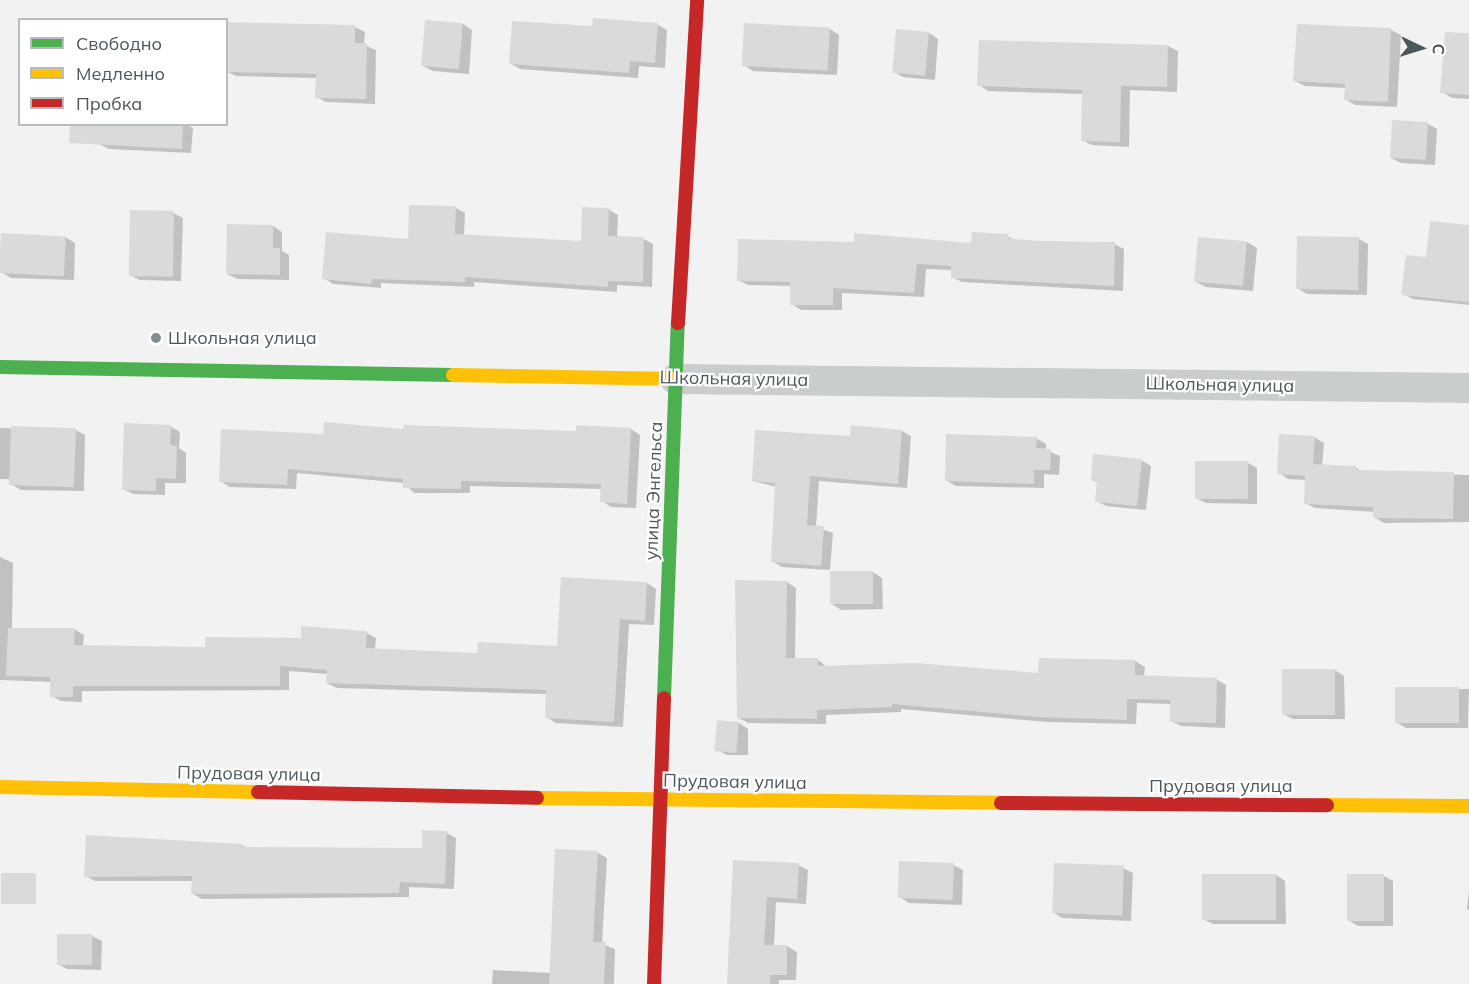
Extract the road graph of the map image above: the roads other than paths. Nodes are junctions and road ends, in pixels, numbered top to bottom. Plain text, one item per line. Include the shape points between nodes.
1 (697, 0) edge
2 (0, 367) edge
3 (675, 379) junction
4 (1469, 388) edge
5 (0, 787) edge
6 (663, 800) junction
7 (1469, 806) edge
8 (654, 984) edge

1 - 3 street, улица Энгельса
2 - 3 street, Школьная улица
3 - 4 street, Школьная улица
3 - 6 street, улица Энгельса
5 - 6 street, Прудовая улица
6 - 7 street, Прудовая улица
6 - 8 street, улица Энгельса

